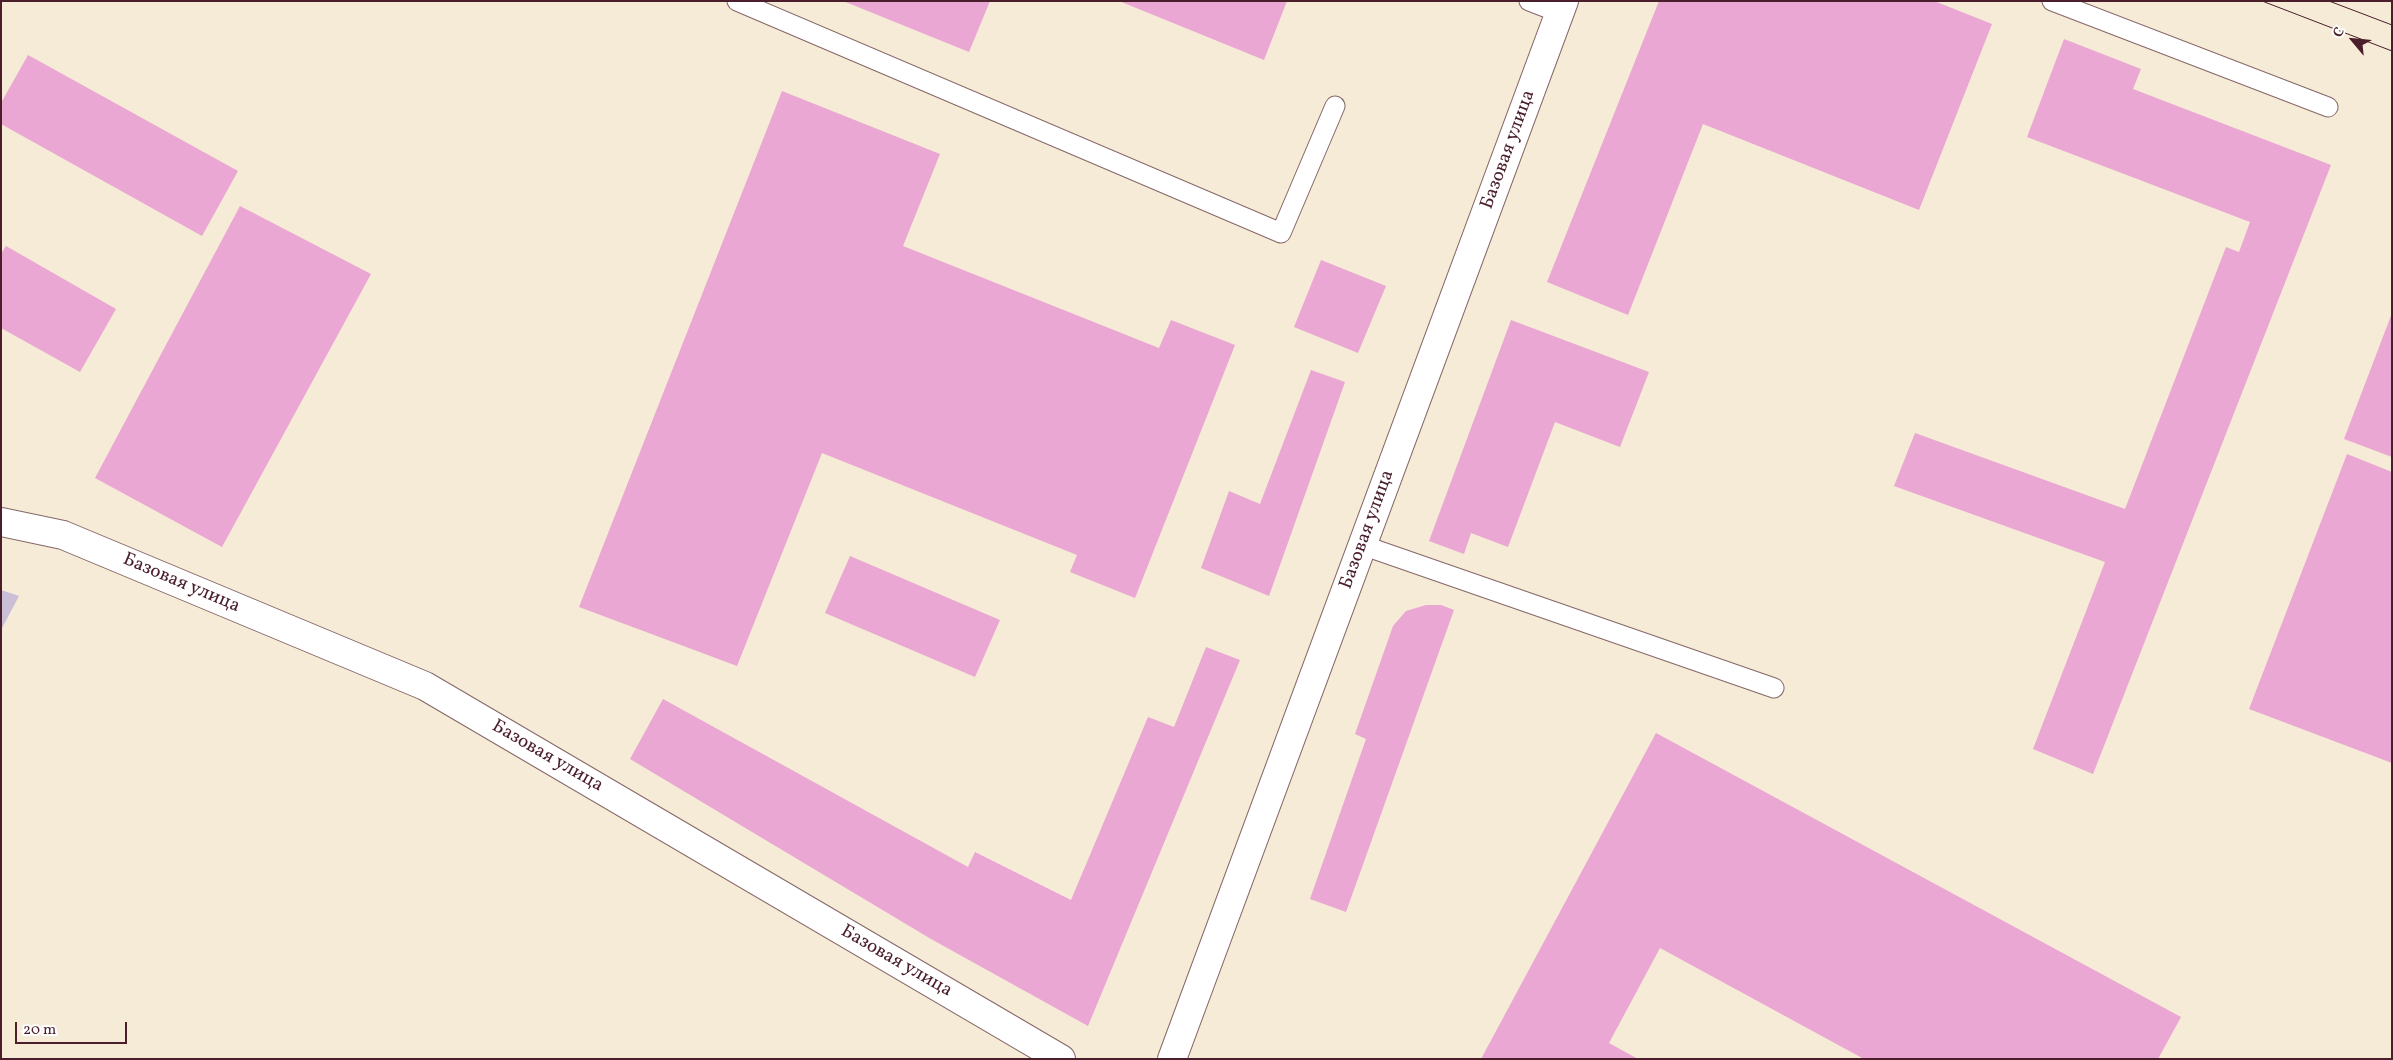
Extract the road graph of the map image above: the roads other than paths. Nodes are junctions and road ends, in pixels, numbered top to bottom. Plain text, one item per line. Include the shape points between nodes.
1 (737, 1) edge
2 (1529, 1) edge
3 (2052, 1) edge
4 (1562, 7) edge
5 (1335, 106) dead end
6 (2328, 107) dead end
7 (1, 522) edge
8 (1362, 545) junction
9 (1774, 688) dead end
10 (1061, 1059) edge
11 (1172, 1059) edge

1 - 5 lane via 1281,233
2 - 4 lane
3 - 6 lane
4 - 8 street, Базовая улица
7 - 10 street, Базовая улица via 63,535 425,686
8 - 9 lane
8 - 11 street, Базовая улица

